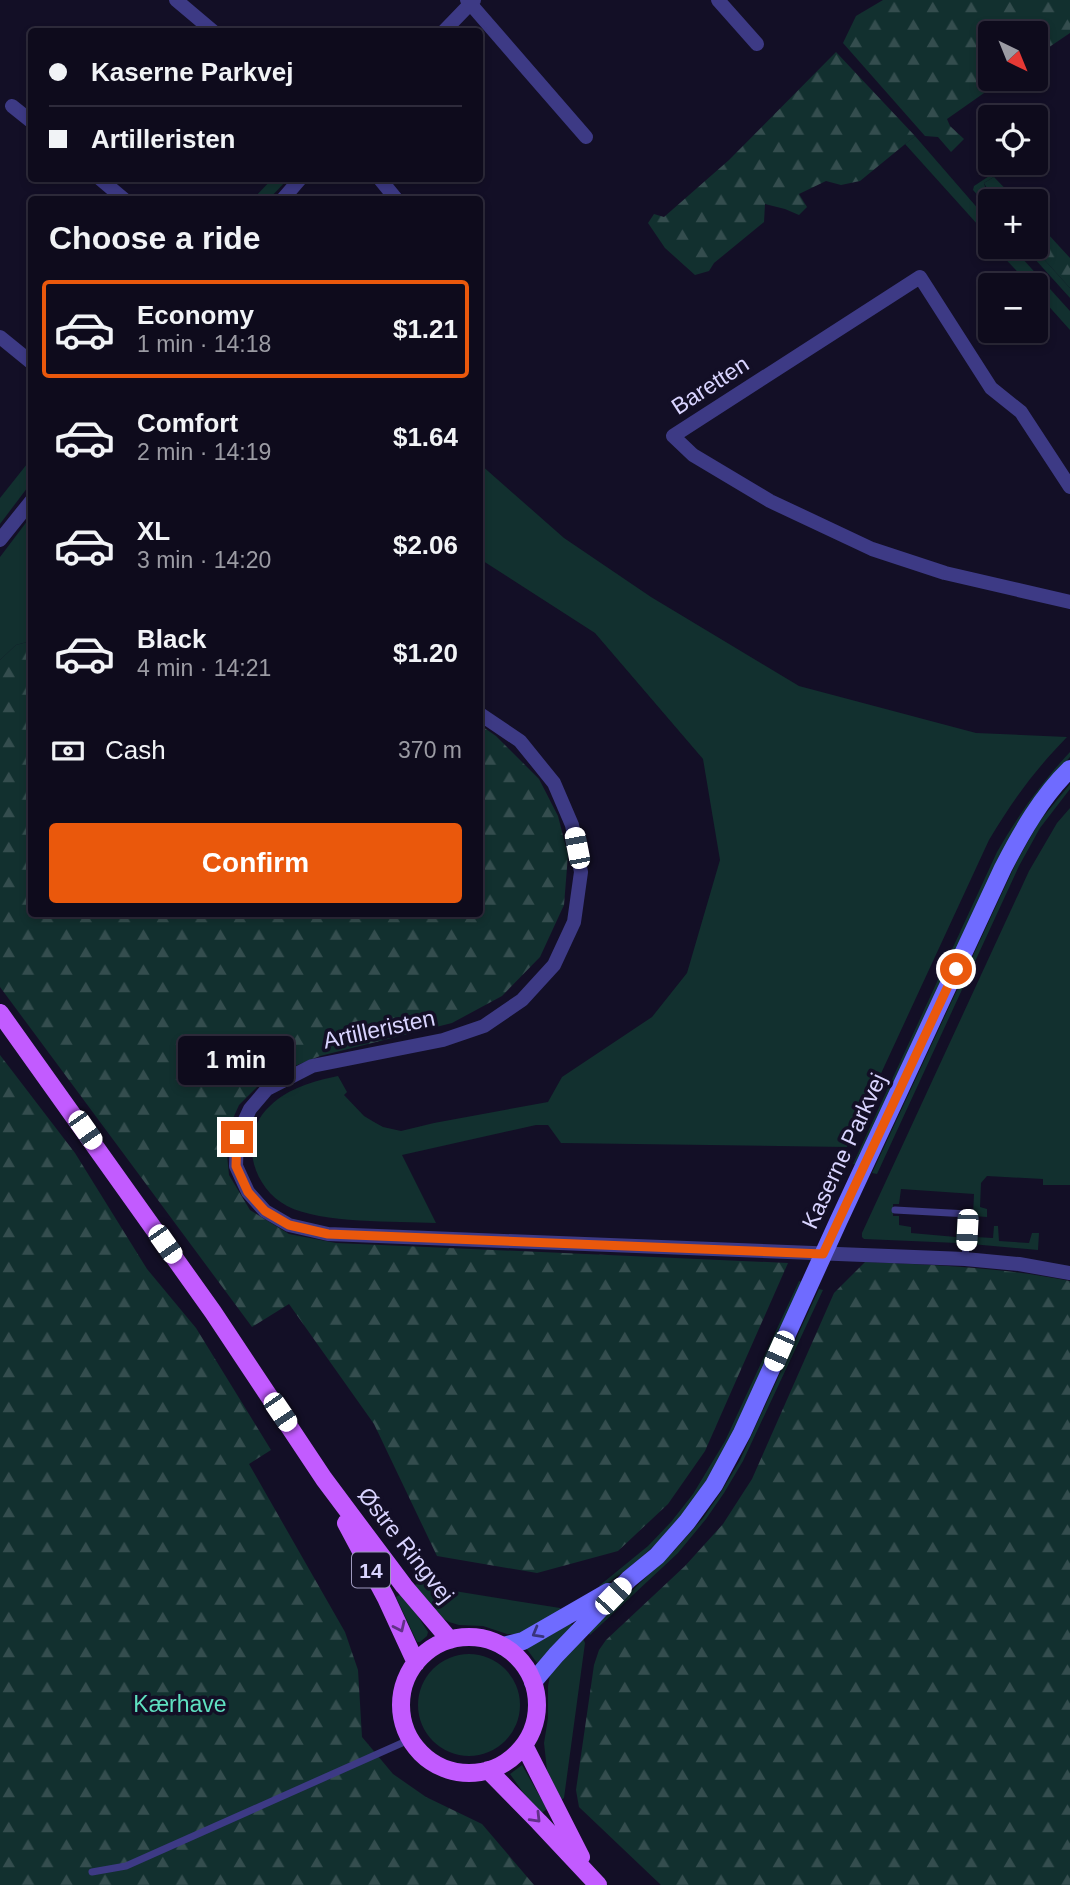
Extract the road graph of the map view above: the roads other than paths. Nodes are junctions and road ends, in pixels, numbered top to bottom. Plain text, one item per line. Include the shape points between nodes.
1 (176, 0) edge
2 (719, 0) edge
3 (470, 1) edge
4 (209, 28) edge
5 (446, 28) edge
6 (757, 44) dead end
7 (12, 106) dead end
8 (28, 119) edge
9 (586, 137) dead end
10 (104, 182) edge
11 (298, 182) edge
12 (382, 182) edge
13 (120, 196) edge
14 (285, 196) edge
15 (394, 196) edge
16 (0, 337) edge
17 (28, 360) edge
18 (1070, 487) edge
19 (28, 505) edge
20 (0, 540) edge
21 (1070, 602) edge
22 (483, 716) edge
23 (1070, 769) edge
24 (0, 1013) edge
25 (895, 1210) dead end
26 (823, 1254) junction
27 (965, 1259) junction
28 (1070, 1273) edge
29 (324, 1479) junction
30 (629, 1580) junction
31 (450, 1640) junction
32 (503, 1646) junction
33 (416, 1663) junction
34 (533, 1682) junction
35 (411, 1739) junction
36 (524, 1745) junction
37 (488, 1770) junction
38 (92, 1872) dead end
39 (594, 1881) edge

1 - 4 street
2 - 6 street
3 - 5 street
3 - 9 street
7 - 8 street
10 - 13 street
11 - 14 street
12 - 15 street
16 - 17 street
18 - 21 street, Baretten via 1021,412 992,388 920,277 673,436 693,455 771,501 872,549 945,573
19 - 20 street
22 - 26 street, Artilleristen via 520,741 554,783 572,825 581,872 574,922 554,965 522,1000 484,1026 443,1040 312,1066 267,1089 250,1109 237,1137 236,1166 248,1192 265,1211 289,1225 328,1234
23 - 26 street, Kaserne Parkvej via 1018,838
24 - 29 main road, Østre Ringvej / 14 via 213,1312
25 - 27 lane via 968,1214
26 - 27 street, Artilleristen
26 - 30 street, Kaserne Parkvej via 743,1433 714,1485 657,1556
27 - 28 street, Artilleristen
29 - 31 main road, Østre Ringvej / 14
29 -> 33 main road, Østre Ringvej / 14
30 -> 32 street, Kaserne Parkvej via 523,1641
30 - 34 street, Kaserne Parkvej
31 - 32 main road via 471,1637
31 - 33 main road
32 - 34 main road via 522,1661
33 - 35 main road via 402,1692 402,1716
34 - 36 main road via 536,1716
35 - 37 main road via 438,1765 463,1772
35 - 38 lane via 126,1866
36 - 37 main road
36 - 39 main road
37 -> 39 main road

